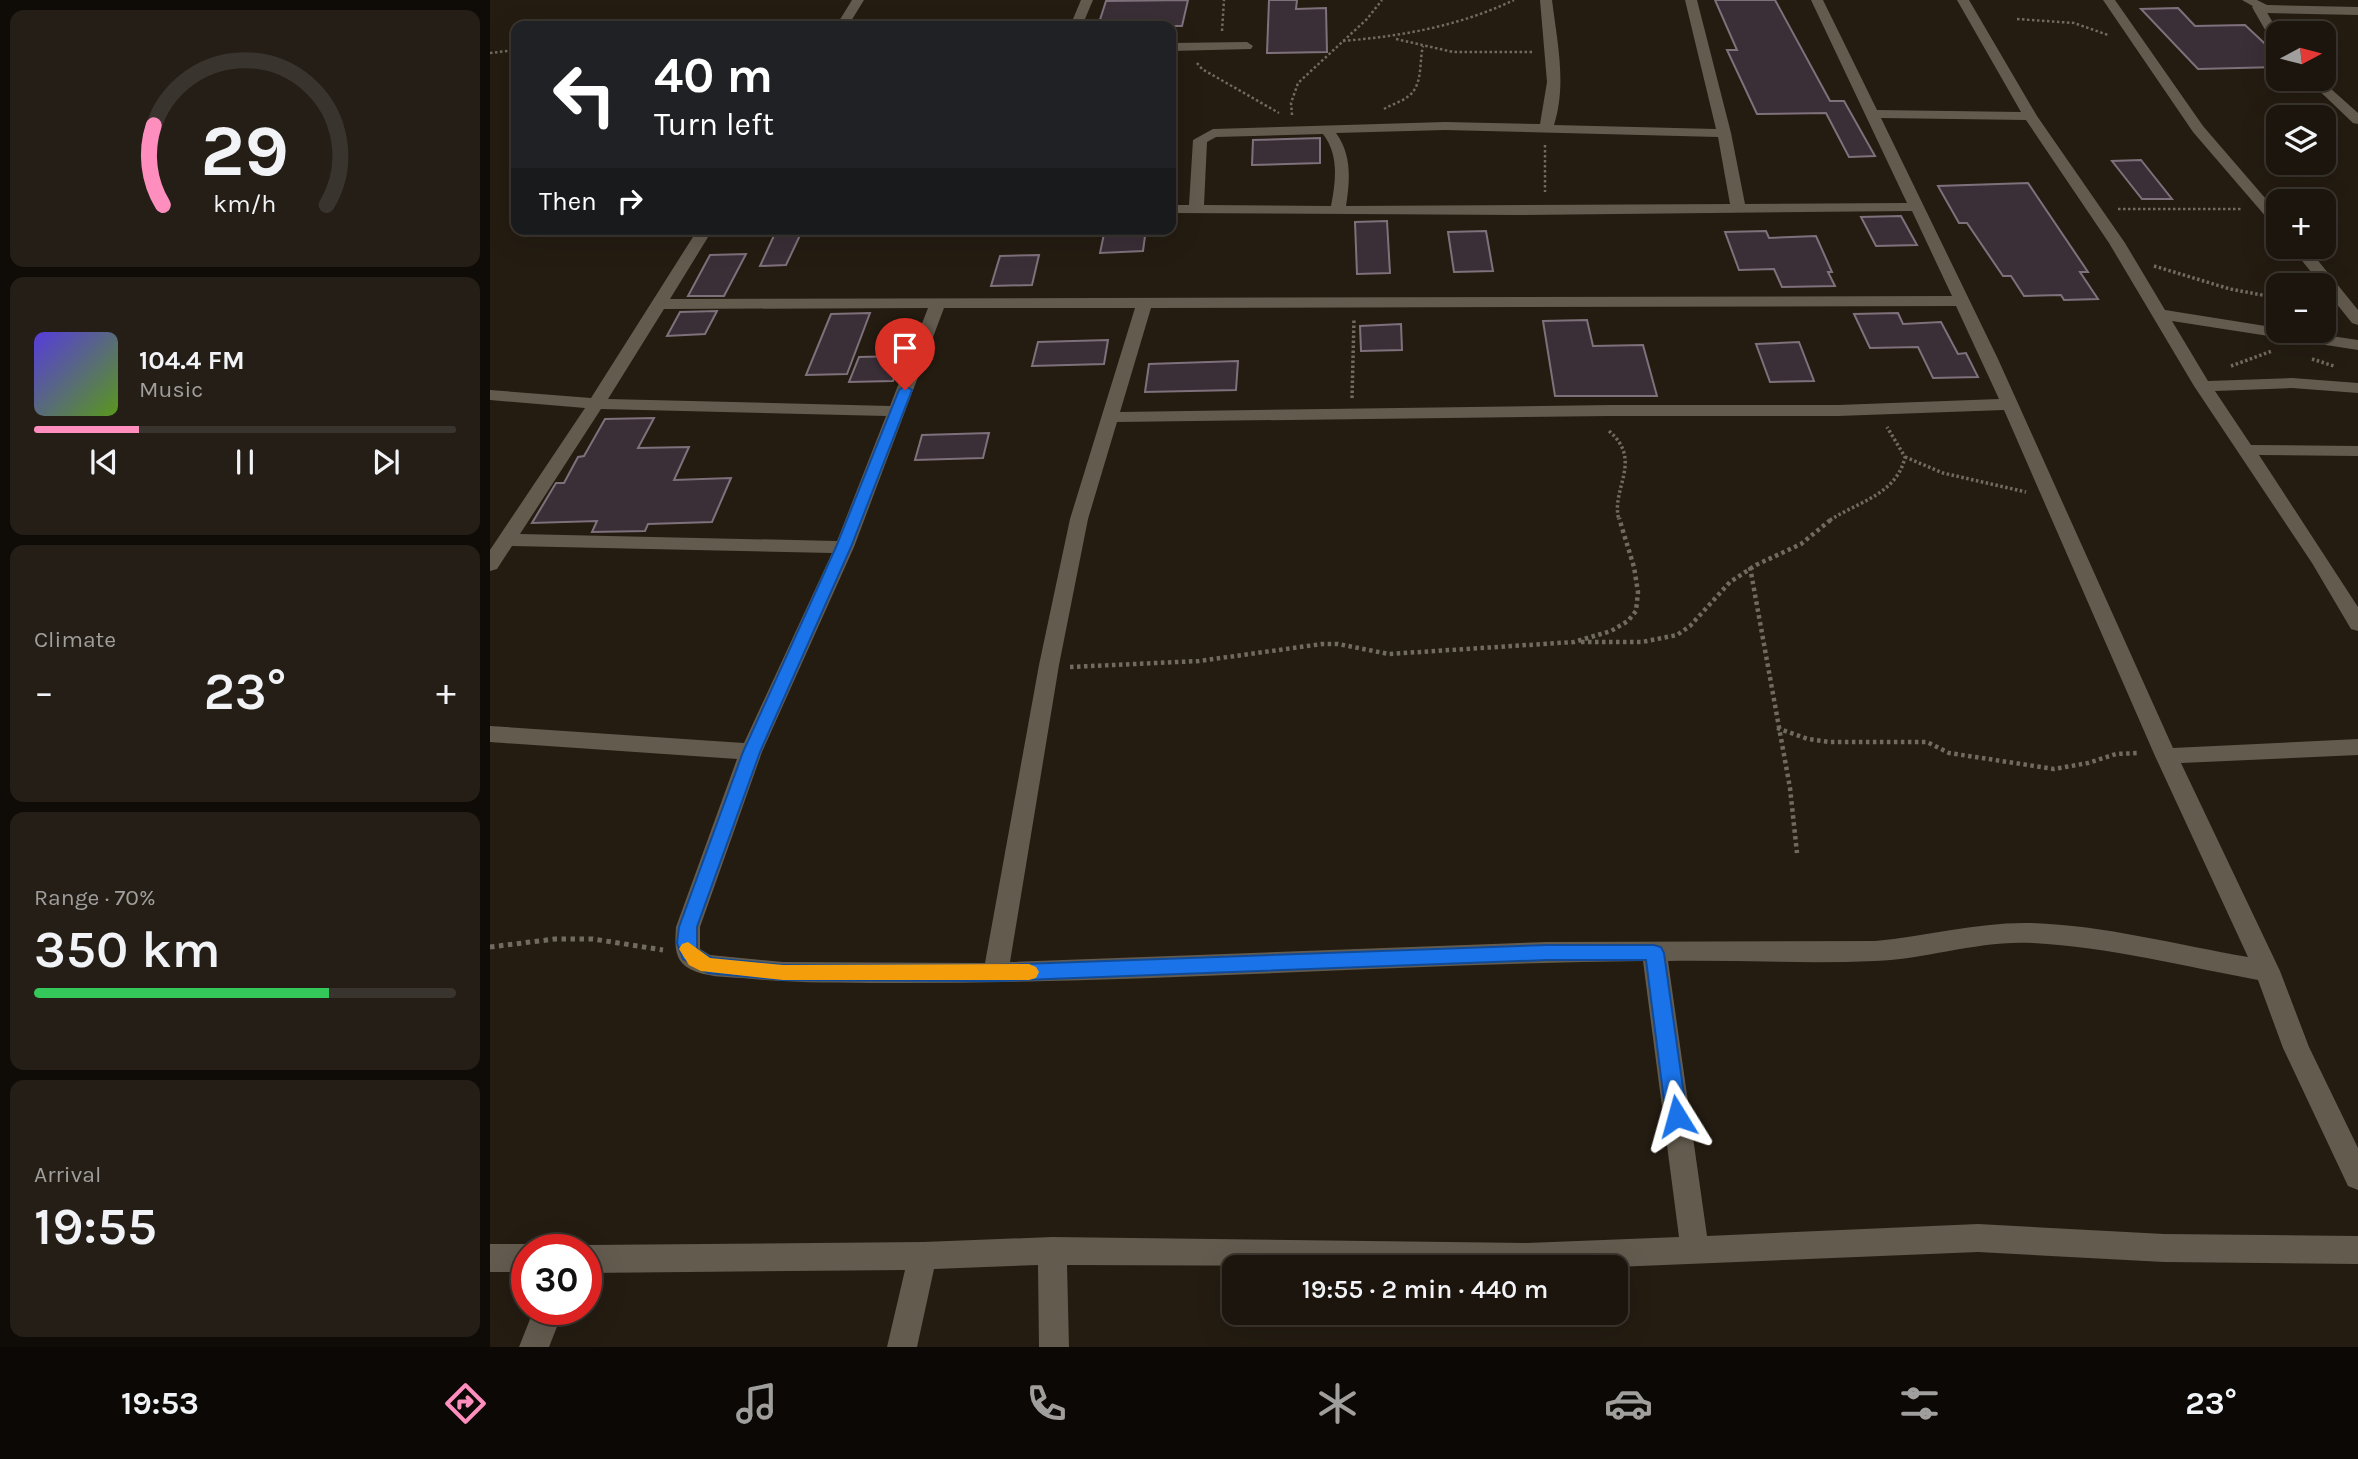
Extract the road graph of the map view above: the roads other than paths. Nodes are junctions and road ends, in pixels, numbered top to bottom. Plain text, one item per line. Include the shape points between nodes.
1 (858, 0) edge
2 (1087, 0) edge
3 (1546, 0) edge
4 (1691, 0) edge
5 (1817, 0) edge
6 (1962, 0) edge
7 (2109, 0) edge
8 (2253, 3) edge
9 (2358, 11) edge
10 (845, 21) edge
11 (1078, 21) edge
12 (2266, 23) edge
13 (1247, 46) dead end
14 (1176, 47) edge
15 (2326, 91) edge
16 (1874, 114) junction
17 (2030, 116) junction
18 (2358, 120) edge
19 (1326, 129) junction
20 (1545, 130) junction
21 (1724, 133) junction
22 (1916, 207) junction
23 (2266, 207) edge
24 (1738, 208) junction
25 (1176, 209) edge
26 (1196, 210) junction
27 (1338, 210) junction
28 (702, 235) edge
29 (2309, 259) edge
30 (1962, 302) junction
31 (657, 303) junction
32 (1144, 303) junction
33 (938, 304) junction
34 (2159, 314) junction
35 (2358, 320) edge
36 (2358, 345) edge
37 (2201, 382) junction
38 (2358, 388) edge
39 (490, 395) edge
40 (596, 404) junction
41 (2009, 404) junction
42 (897, 411) junction
43 (1108, 417) junction
44 (2247, 450) junction
45 (2358, 451) edge
46 (506, 540) junction
47 (844, 547) junction
48 (490, 565) edge
49 (2358, 624) edge
50 (490, 734) edge
51 (2358, 747) edge
52 (751, 752) junction
53 (2166, 756) junction
54 (1654, 953) junction
55 (2267, 971) junction
56 (996, 973) junction
57 (2358, 1177) edge
58 (1052, 1251) junction
59 (1695, 1251) junction
60 (2358, 1251) edge
61 (923, 1255) junction
62 (490, 1258) edge
63 (511, 1258) edge
64 (602, 1259) edge
65 (543, 1325) edge
66 (534, 1347) edge
67 (902, 1347) edge
68 (1054, 1347) edge

1 - 10 street
2 - 11 street
3 - 20 street via 1554,73
4 - 21 street
5 - 16 street
6 - 17 street
7 - 23 street via 2198,130
8 - 9 street via 2298,11
8 - 12 street
13 - 14 street
15 - 18 street
16 - 17 street
16 - 22 street
17 - 34 street via 2095,208
19 - 20 street via 1456,126
19 - 26 street via 1206,136 1200,141
19 - 27 street via 1342,155
20 - 21 street
21 - 24 street
22 - 24 street
22 - 30 street
24 - 27 street
25 - 26 street
26 - 27 street
28 - 31 street
29 - 35 street
30 - 32 street
30 - 41 street
31 - 33 street
31 - 40 street
32 - 33 street
32 - 43 street
33 - 42 street
34 - 36 street
34 - 37 street
37 - 38 street
37 - 44 street
39 - 40 street
40 - 42 street
40 - 46 street
41 - 43 street via 1866,412
41 - 53 street
42 - 47 street
43 - 56 street via 1079,519 1049,665
44 - 45 street
44 - 49 street
46 - 47 street
46 - 48 street
47 - 52 street
50 - 52 street
51 - 53 street
52 - 56 street via 688,927 689,954 708,965 783,972
53 - 55 street
54 - 55 street via 1875,951 1982,935 2030,933
54 - 56 street via 1547,952
54 - 59 street
55 - 57 street via 2296,1048
58 - 59 street via 1527,1257
58 - 61 street
58 - 68 street
59 - 60 street via 1978,1238 2164,1248
61 - 64 street
61 - 67 street
62 - 63 street
65 - 66 street

